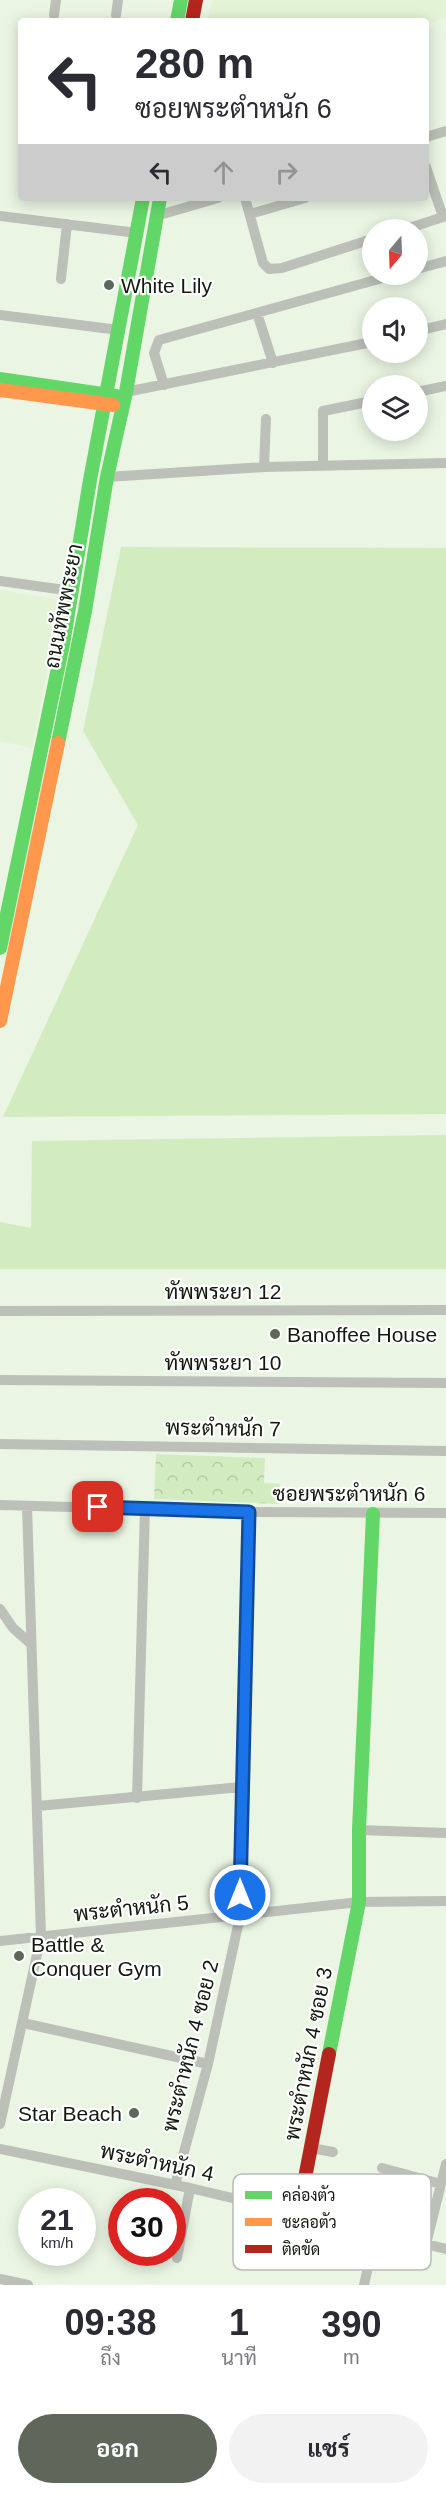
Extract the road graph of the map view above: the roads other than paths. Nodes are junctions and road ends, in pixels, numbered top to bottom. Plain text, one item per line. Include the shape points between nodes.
1 (56, 0) edge
2 (118, 0) edge
3 (181, 0) edge
4 (196, 0) edge
5 (54, 15) dead end
6 (116, 15) dead end
7 (178, 18) edge
8 (193, 18) edge
9 (446, 131) edge
10 (429, 136) edge
11 (429, 175) edge
12 (142, 201) edge
13 (159, 201) edge
14 (208, 201) edge
15 (246, 201) edge
16 (295, 201) edge
17 (250, 214) junction
18 (0, 216) edge
19 (156, 216) junction
20 (444, 216) edge
21 (428, 221) edge
22 (67, 224) junction
23 (137, 233) junction
24 (362, 242) edge
25 (446, 261) edge
26 (428, 266) edge
27 (61, 279) dead end
28 (362, 284) edge
29 (257, 313) junction
30 (0, 315) edge
31 (446, 324) edge
32 (428, 328) edge
33 (119, 330) junction
34 (362, 344) edge
35 (273, 363) junction
36 (0, 379) edge
37 (164, 385) junction
38 (446, 386) edge
39 (0, 390) edge
40 (428, 390) edge
41 (106, 399) junction
42 (124, 399) junction
43 (362, 403) edge
44 (266, 419) dead end
45 (446, 463) edge
46 (322, 466) junction
47 (264, 467) junction
48 (107, 477) junction
49 (0, 581) edge
50 (72, 591) junction
51 (0, 948) edge
52 (5, 970) edge
53 (0, 1021) edge
54 (446, 1310) edge
55 (0, 1311) edge
56 (0, 1380) edge
57 (446, 1383) edge
58 (0, 1444) edge
59 (446, 1451) edge
60 (0, 1505) edge
61 (27, 1506) junction
62 (145, 1508) junction
63 (249, 1512) junction
64 (446, 1513) edge
65 (373, 1514) junction
66 (0, 1609) edge
67 (30, 1643) junction
68 (241, 1787) junction
69 (137, 1798) junction
70 (38, 1806) junction
71 (359, 1830) junction
72 (446, 1833) edge
73 (446, 1901) edge
74 (359, 1902) junction
75 (240, 1916) junction
76 (41, 1936) junction
77 (0, 1941) edge
78 (23, 2023) junction
79 (208, 2064) junction
80 (0, 2124) edge
81 (311, 2148) junction
82 (0, 2149) edge
83 (333, 2152) dead end
84 (446, 2164) edge
85 (382, 2168) dead end
86 (306, 2174) edge
87 (404, 2174) edge
88 (431, 2181) edge
89 (441, 2184) junction
90 (175, 2185) junction
91 (190, 2188) junction
92 (233, 2198) edge
93 (186, 2210) edge
94 (431, 2224) edge
95 (431, 2245) edge
96 (446, 2249) edge
97 (367, 2270) edge
98 (0, 2279) edge
99 (28, 2285) edge
100 (364, 2285) edge

1 - 5 street
2 - 6 street
3 - 7 main road
4 - 8 main road
9 - 10 street
11 - 20 street
12 - 23 main road, ถนนทัพพระยา
13 - 19 main road, ถนนทัพพระยา
14 - 19 street
15 - 17 street
16 - 17 street
17 - 24 street via 263,263 269,269
18 - 22 street
19 - 42 main road, ถนนทัพพระยา
20 - 21 street
22 - 23 street
22 - 27 street
23 - 33 main road, ถนนทัพพระยา
25 - 26 street
28 - 29 street
29 - 35 street
29 - 37 street via 159,340 154,353
30 - 33 street
31 - 32 street
33 - 41 main road, ถนนทัพพระยา
34 - 35 street
35 - 37 street
36 - 41 main road
37 - 42 street
38 - 40 street
39 - 41 main road
41 - 42 main road
41 - 50 main road, ถนนทัพพระยา
42 - 48 main road, ถนนทัพพระยา
43 - 46 street via 322,411
44 - 47 street
45 - 46 street
46 - 47 street
47 - 48 street
48 - 52 main road, ถนนทัพพระยา via 85,611
49 - 50 street
50 - 51 main road, ถนนทัพพระยา
52 - 53 main road, ถนนทัพพระยา
54 - 55 street, ทัพพระยา 12
56 - 57 street, ทัพพระยา 10
58 - 59 street, พระตำหนัก 7
60 - 61 street, ซอยพระตำหนัก 6
61 - 62 street, ซอยพระตำหนัก 6
61 - 67 street
62 - 63 street, ซอยพระตำหนัก 6
62 - 69 street
63 - 65 street, ซอยพระตำหนัก 6
63 - 68 street, พระตำหนัก 4 ซอย 2
64 - 65 street, ซอยพระตำหนัก 6
65 - 71 main road, พระตำหนัก 4 ซอย 3
66 - 67 street
67 - 70 street
68 - 69 street
68 - 75 street, พระตำหนัก 4 ซอย 2
69 - 70 street
70 - 76 street
71 - 72 street
71 - 74 main road, พระตำหนัก 4 ซอย 3
73 - 74 street, พระตำหนัก 5
74 - 75 street, พระตำหนัก 5
74 - 81 main road, พระตำหนัก 4 ซอย 3
75 - 76 street, พระตำหนัก 5
75 - 79 street, พระตำหนัก 4 ซอย 2
76 - 77 street, พระตำหนัก 5
76 - 78 street
78 - 79 street
78 - 80 street
79 - 90 street, พระตำหนัก 4 ซอย 2
81 - 83 street
81 - 86 main road, พระตำหนัก 4 ซอย 3
82 - 90 street, พระตำหนัก 4
84 - 89 street
85 - 87 street
88 - 89 street
89 - 94 street
90 - 91 street, พระตำหนัก 4
91 - 92 street, พระตำหนัก 4
91 - 93 street
95 - 96 street, พระตำหนัก 4
97 - 100 street
98 - 99 street

